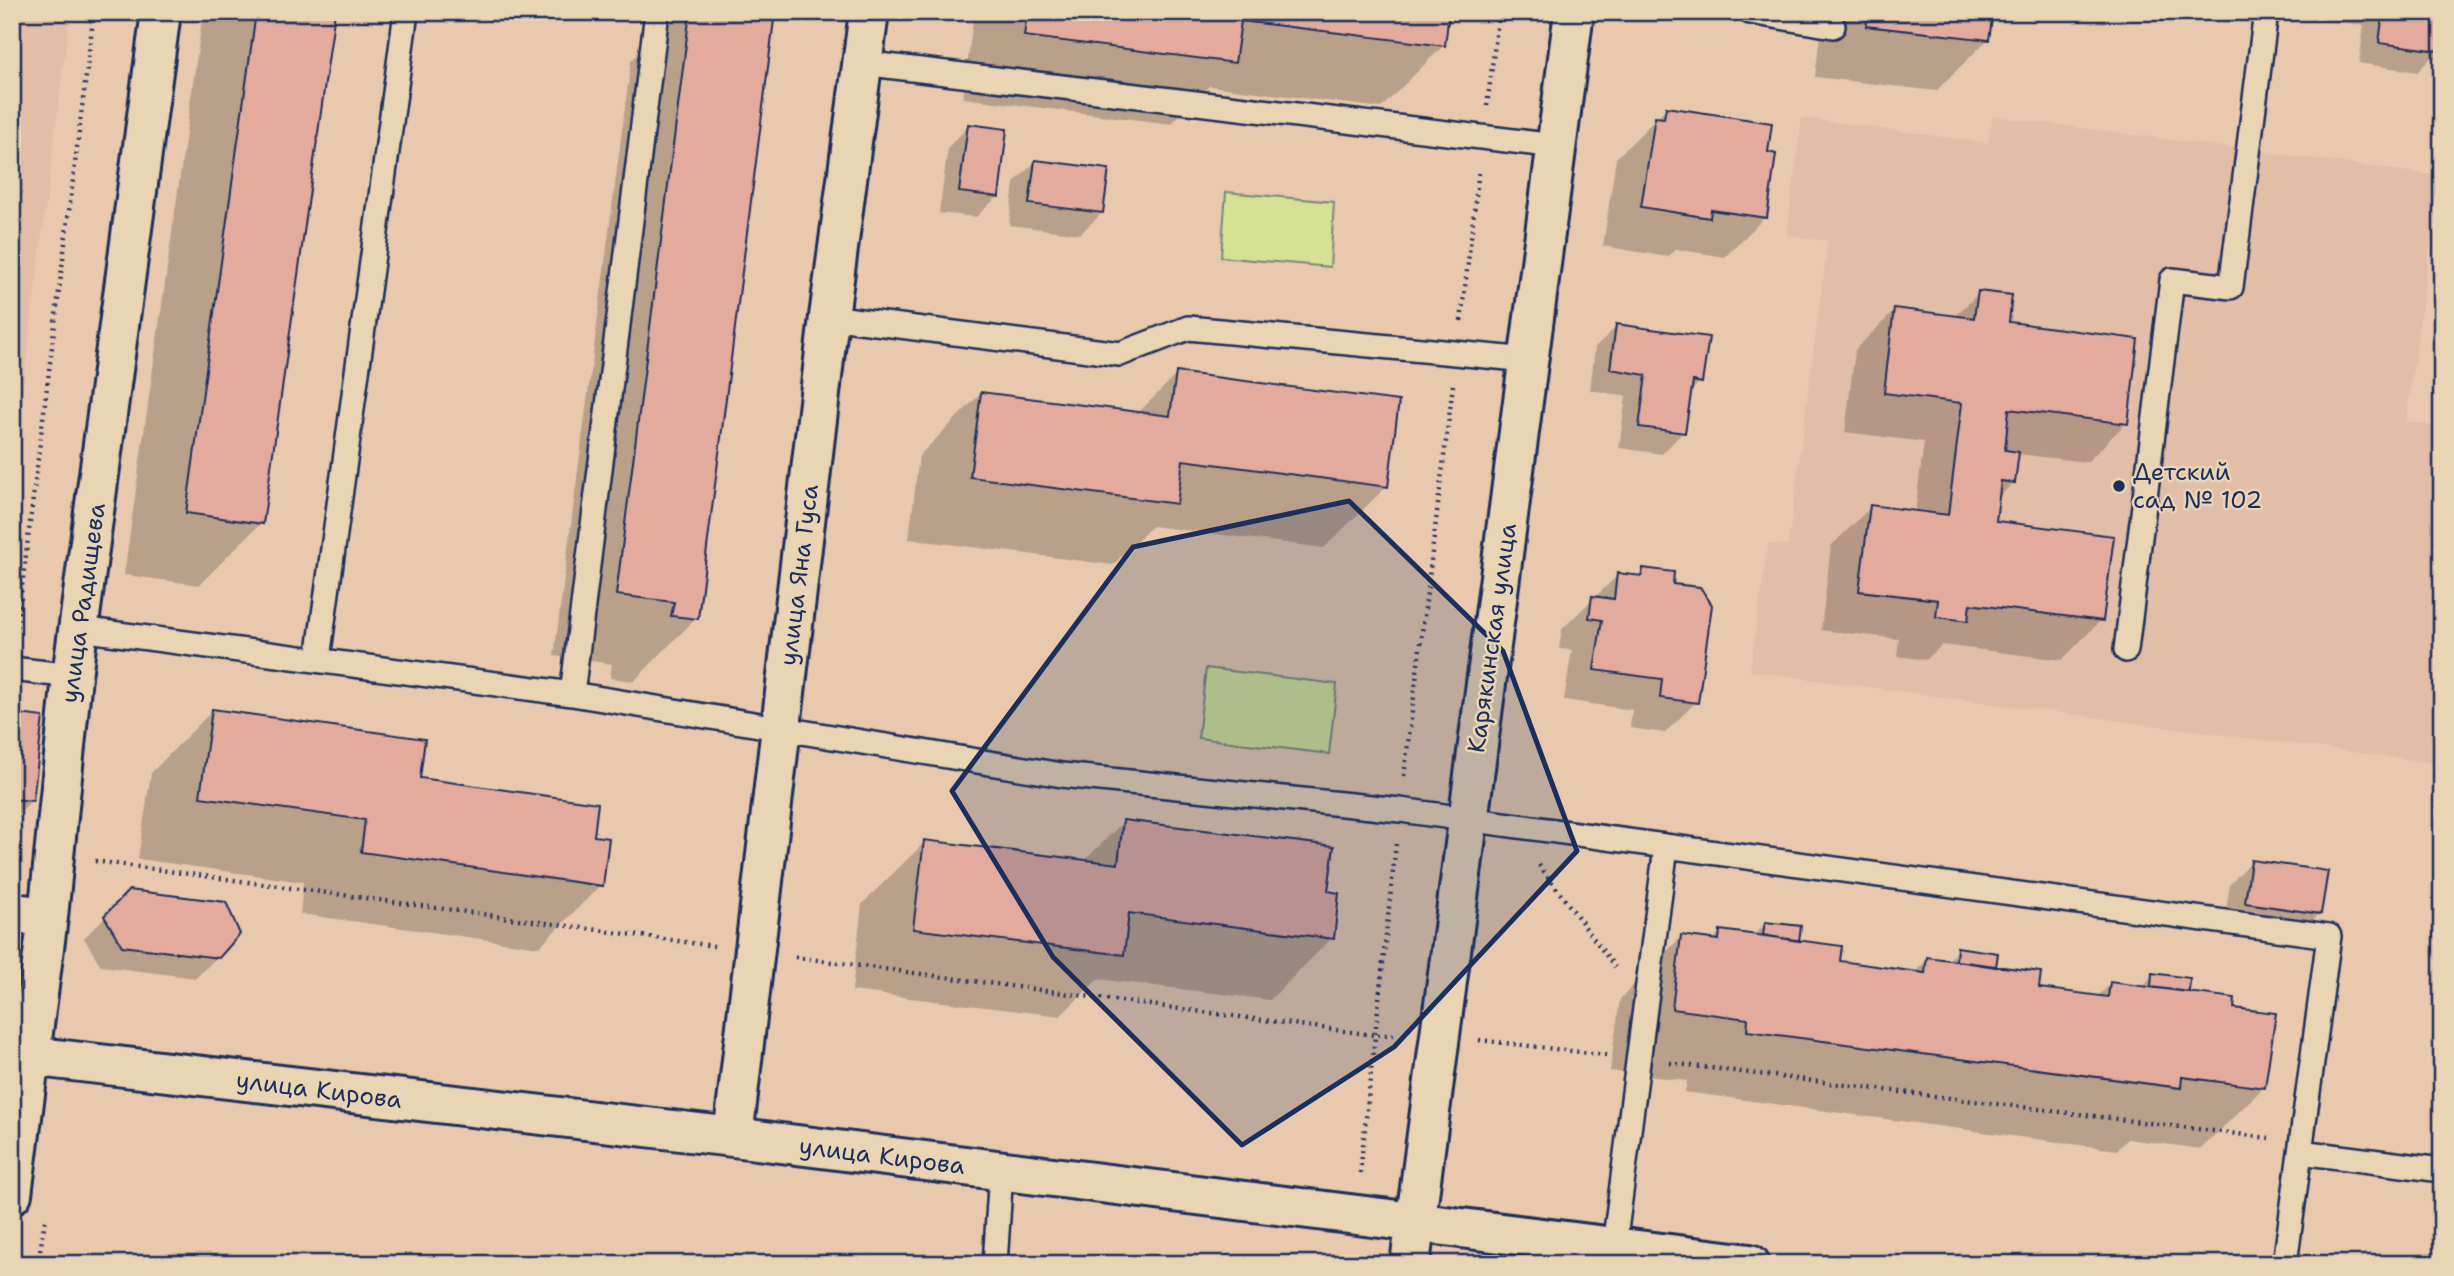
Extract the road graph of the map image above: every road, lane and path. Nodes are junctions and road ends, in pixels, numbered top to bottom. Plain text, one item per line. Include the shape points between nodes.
1 (94, 12) edge
2 (161, 12) edge
3 (406, 12) edge
4 (657, 12) edge
5 (869, 12) edge
6 (1499, 12) edge
7 (1574, 12) edge
8 (1750, 12) edge
9 (2266, 12) edge
10 (1833, 26) dead end
11 (862, 63) junction
12 (1483, 138) junction
13 (1556, 146) junction
14 (830, 317) junction
15 (1457, 352) junction
16 (1529, 360) junction
17 (80, 629) junction
18 (16, 639) dead end
19 (2126, 650) dead end
20 (318, 659) junction
21 (12, 669) edge
22 (72, 676) junction
23 (572, 694) junction
24 (780, 729) junction
25 (1400, 810) junction
26 (1467, 820) junction
27 (1510, 826) junction
28 (1666, 847) junction
29 (94, 861) dead end
30 (30, 915) edge
31 (755, 951) junction
32 (1645, 1007) junction
33 (1374, 1035) junction
34 (1440, 1035) junction
35 (22, 1055) edge
36 (1638, 1059) junction
37 (733, 1137) junction
38 (2301, 1147) junction
39 (2442, 1170) edge
40 (1001, 1171) junction
41 (12, 1194) edge
42 (1355, 1215) junction
43 (1415, 1223) junction
44 (1614, 1247) junction
45 (995, 1264) edge
46 (1410, 1264) edge
47 (1751, 1264) edge
48 (2285, 1264) edge

1 - 18 path
2 - 17 street, улица Радищева
3 - 20 lane
4 - 23 lane
5 - 11 street, улица Яна Гуса
6 - 12 path
7 - 13 street, Карякинская улица
8 - 10 lane
9 - 19 lane via 2231,287 2172,280
11 - 12 lane
11 - 14 street, улица Яна Гуса
12 - 13 lane
12 - 15 path
13 - 16 street, Карякинская улица
14 - 15 lane via 1120,354 1188,328
14 - 24 street, улица Яна Гуса
15 - 16 lane
15 - 25 path
16 - 26 street, Карякинская улица
17 - 20 lane
17 - 22 street, улица Радищева
20 - 23 lane
21 - 22 lane
22 - 30 street, улица Радищева
23 - 24 lane
24 - 25 lane via 1062,775
24 - 31 street, улица Яна Гуса
25 - 26 lane
25 - 33 path
26 - 27 lane
26 - 34 street, Карякинская улица
27 - 28 lane
27 - 32 path
28 - 32 lane
28 - 38 lane via 2329,936
29 - 31 path
30 - 35 street, улица Радищева
31 - 33 path
31 - 37 street, улица Яна Гуса
32 - 36 lane
33 - 34 path
33 - 42 path
34 - 36 path
34 - 43 street, Карякинская улица
35 - 37 street, улица Кирова
35 - 41 street, улица Радищева
36 - 38 path
36 - 44 lane
37 - 40 street, улица Кирова
38 - 39 lane
38 - 48 lane
40 - 42 street, улица Кирова
40 - 45 lane
42 - 43 street, улица Кирова
43 - 44 street, улица Кирова
43 - 46 street, Карякинская улица
44 - 47 street, улица Кирова

